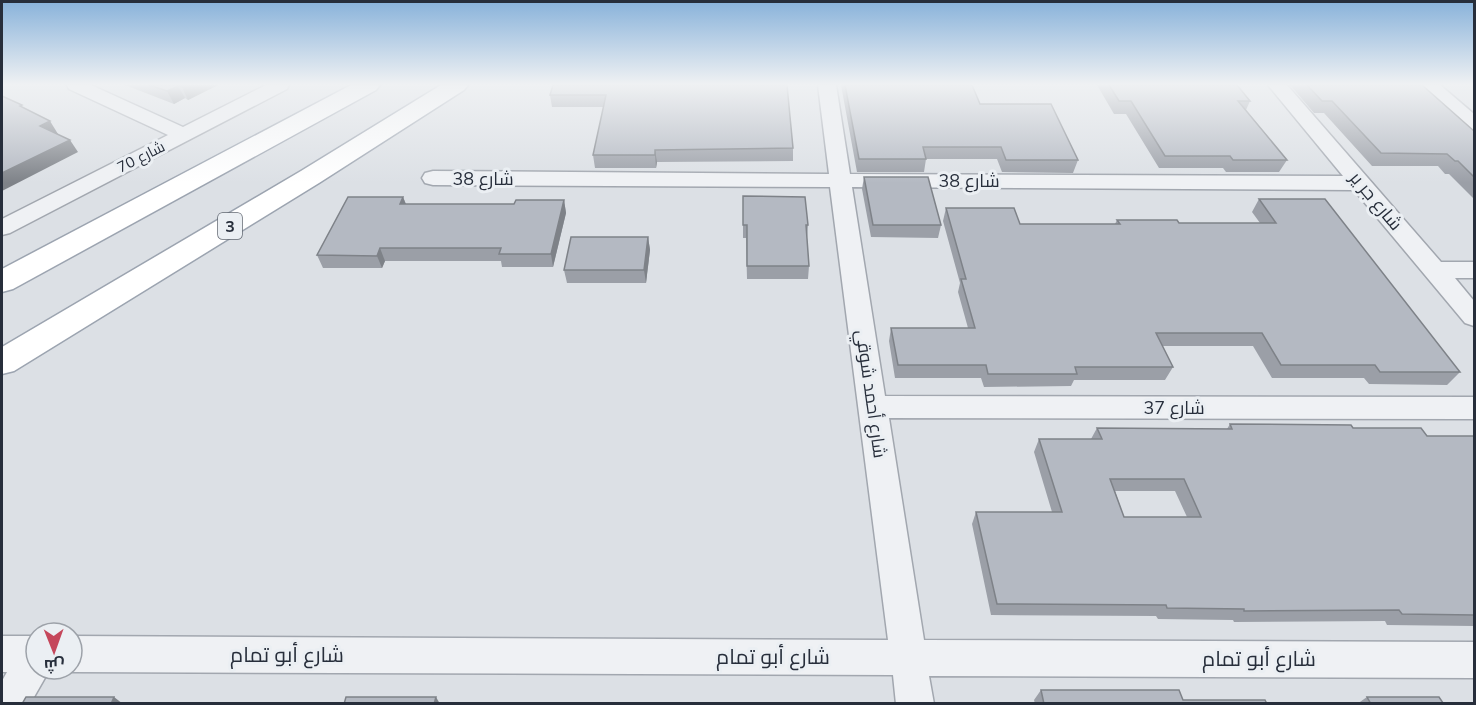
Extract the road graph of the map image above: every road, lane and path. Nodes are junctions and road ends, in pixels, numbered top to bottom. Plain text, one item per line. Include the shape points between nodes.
1 (148, 118) edge
2 (218, 118) edge
3 (307, 118) edge
4 (404, 118) edge
5 (832, 118) edge
6 (1305, 118) edge
7 (186, 135) junction
8 (433, 178) dead end
9 (841, 180) junction
10 (1361, 183) junction
11 (2, 228) edge
12 (1435, 270) junction
13 (1474, 270) edge
14 (2, 282) edge
15 (1474, 316) edge
16 (2, 362) edge
17 (873, 408) junction
18 (1474, 408) edge
19 (2, 654) edge
20 (84, 654) edge
21 (24, 655) edge
22 (909, 658) junction
23 (1474, 660) edge
24 (24, 677) edge
25 (9, 704) edge
26 (915, 704) edge

1 - 7 street
2 - 7 street, شارع 70
3 - 14 main road
4 - 16 main road, 3
5 - 9 street, شارع أحمد شوقي
6 - 10 street, شارع جر ير
7 - 11 street, شارع 70
8 - 9 street, شارع 38
9 - 10 street, شارع 38
9 - 17 street, شارع أحمد شوقي
10 - 12 street, شارع جر ير
12 - 13 street
12 - 15 street, شارع جر ير
17 - 18 street, شارع 37
17 - 22 street, شارع أحمد شوقي
19 - 21 street
20 - 22 street, شارع أبو تمام
22 - 23 street, شارع أبو تمام
22 - 26 street, شارع أحمد شوقي
24 - 25 street

